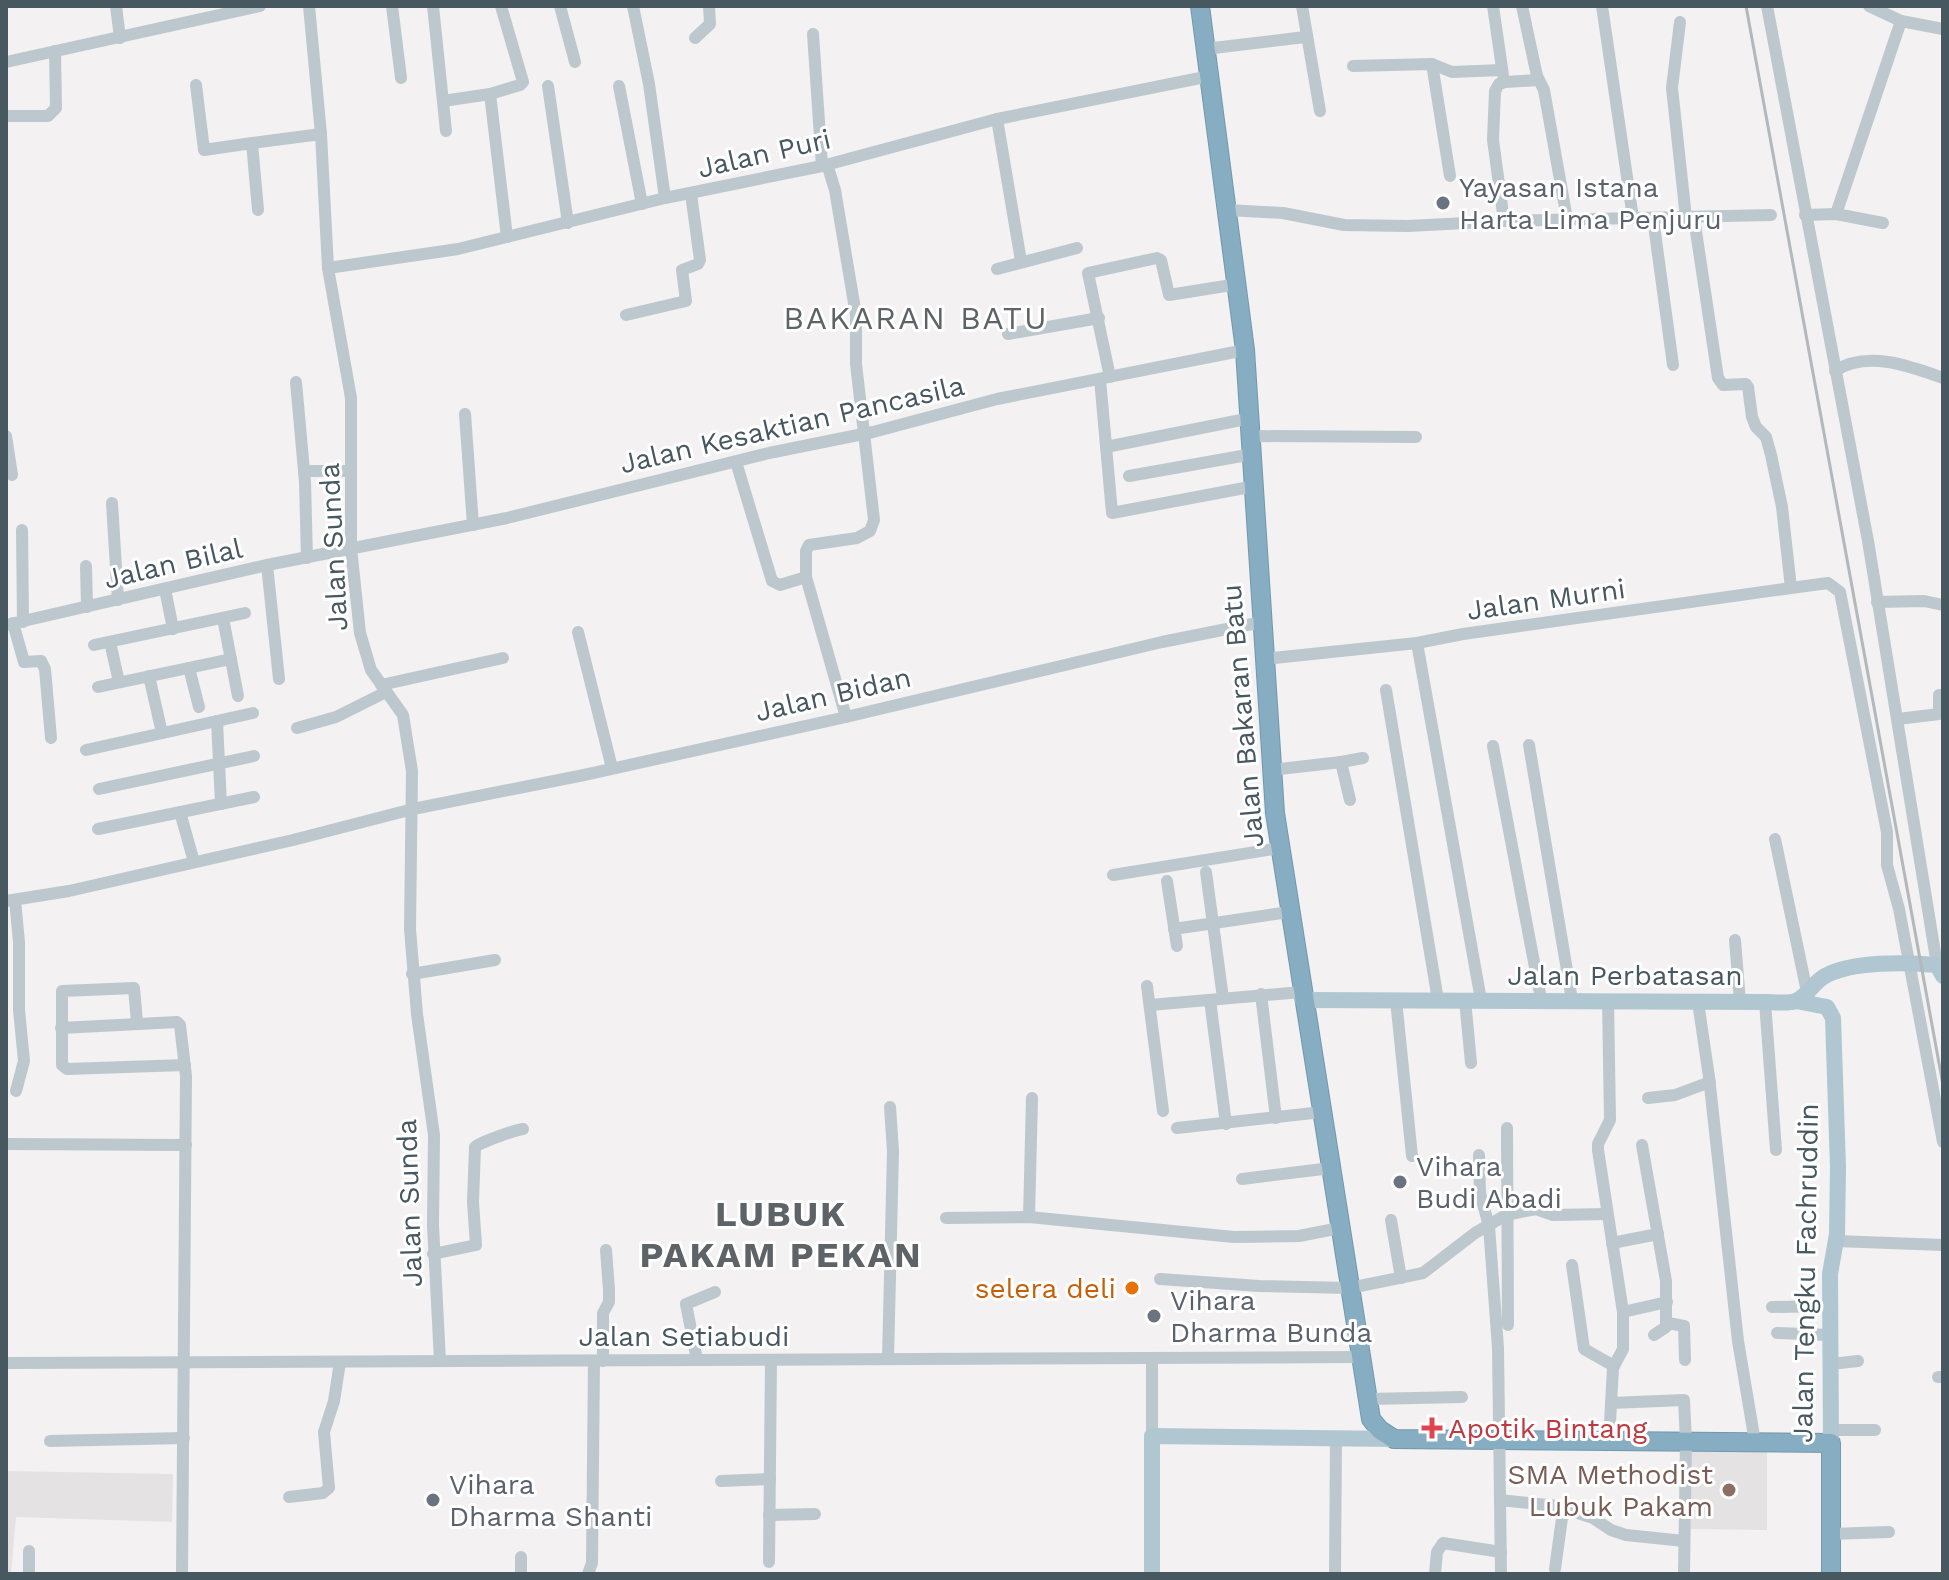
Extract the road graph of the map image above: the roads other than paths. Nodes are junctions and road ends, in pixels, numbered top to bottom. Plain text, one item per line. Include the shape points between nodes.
1 (116, 6) edge
2 (186, 6) edge
3 (260, 6) edge
4 (309, 6) edge
5 (392, 6) edge
6 (433, 6) edge
7 (501, 6) edge
8 (560, 6) edge
9 (633, 6) edge
10 (709, 6) edge
11 (1200, 6) edge
12 (1302, 6) edge
13 (1493, 6) edge
14 (1522, 6) edge
15 (1602, 6) edge
16 (1767, 6) edge
17 (1869, 6) edge
18 (188, 21) junction
19 (1901, 21) junction
20 (1680, 22) dead end
21 (1943, 29) edge
22 (813, 34) dead end
23 (1305, 37) junction
24 (120, 38) junction
25 (695, 38) dead end
26 (1205, 49) junction
27 (55, 51) junction
28 (6, 62) edge
29 (575, 62) dead end
30 (1432, 64) junction
31 (1353, 66) dead end
32 (1210, 76) junction
33 (1503, 76) junction
34 (401, 78) dead end
35 (1539, 80) junction
36 (196, 85) dead end
37 (548, 86) dead end
38 (619, 86) dead end
39 (490, 94) junction
40 (443, 101) junction
41 (1320, 111) dead end
42 (6, 116) edge
43 (997, 119) junction
44 (446, 131) dead end
45 (321, 134) junction
46 (252, 143) junction
47 (825, 165) junction
48 (1450, 176) dead end
49 (691, 194) junction
50 (665, 198) junction
51 (642, 204) junction
52 (258, 210) dead end
53 (1228, 210) junction
54 (1836, 214) junction
55 (1771, 215) dead end
56 (1805, 215) junction
57 (1633, 218) junction
58 (1653, 218) junction
59 (1690, 218) junction
60 (1567, 219) junction
61 (1504, 221) junction
62 (568, 223) junction
63 (1883, 223) dead end
64 (507, 237) junction
65 (1077, 248) dead end
66 (1021, 261) junction
67 (328, 268) junction
68 (997, 269) dead end
69 (1238, 284) junction
70 (626, 315) dead end
71 (1099, 318) junction
72 (1008, 334) dead end
73 (1245, 350) junction
74 (1673, 365) dead end
75 (1835, 371) junction
76 (1105, 378) junction
77 (1943, 378) edge
78 (296, 382) dead end
79 (465, 414) dead end
80 (864, 433) junction
81 (6, 436) edge
82 (1252, 436) junction
83 (1416, 437) dead end
84 (1106, 447) junction
85 (736, 462) junction
86 (304, 471) junction
87 (351, 471) junction
88 (12, 475) dead end
89 (1129, 476) dead end
90 (1255, 486) junction
91 (112, 503) dead end
92 (473, 525) junction
93 (22, 530) dead end
94 (351, 548) junction
95 (307, 558) junction
96 (267, 565) junction
97 (86, 566) dead end
98 (806, 577) junction
99 (1791, 588) junction
100 (165, 589) junction
101 (118, 600) junction
102 (1877, 602) junction
103 (1943, 605) edge
104 (87, 607) junction
105 (245, 613) dead end
106 (223, 618) junction
107 (1262, 622) junction
108 (14, 623) edge
109 (173, 629) junction
110 (578, 632) dead end
111 (110, 642) junction
112 (1417, 643) junction
113 (94, 645) dead end
114 (503, 658) dead end
115 (231, 659) junction
116 (1264, 659) junction
117 (189, 668) junction
118 (149, 676) junction
119 (279, 679) dead end
120 (119, 682) junction
121 (98, 687) dead end
122 (383, 688) junction
123 (1386, 690) dead end
124 (1943, 695) edge
125 (238, 696) dead end
126 (199, 707) dead end
127 (253, 713) dead end
128 (846, 717) junction
129 (1898, 719) junction
130 (217, 721) junction
131 (297, 728) dead end
132 (162, 733) junction
133 (51, 738) dead end
134 (1529, 745) dead end
135 (1493, 746) dead end
136 (86, 750) dead end
137 (254, 756) dead end
138 (1363, 758) dead end
139 (1341, 762) junction
140 (219, 764) junction
141 (612, 768) junction
142 (1271, 770) junction
143 (99, 789) dead end
144 (254, 797) dead end
145 (1350, 800) dead end
146 (221, 804) junction
147 (413, 809) junction
148 (180, 812) junction
149 (98, 829) dead end
150 (1775, 839) dead end
151 (1280, 848) junction
152 (194, 862) junction
153 (1206, 872) dead end
154 (1113, 875) dead end
155 (1167, 881) dead end
156 (10, 901) edge
157 (1289, 912) junction
158 (1211, 924) junction
159 (1174, 929) junction
160 (1735, 940) dead end
161 (1177, 946) dead end
162 (495, 960) dead end
163 (1910, 964) junction
164 (1940, 971) edge
165 (412, 974) junction
166 (1147, 986) dead end
167 (1261, 994) junction
168 (1302, 996) junction
169 (1802, 996) junction
170 (1216, 999) junction
171 (1541, 999) junction
172 (1396, 1000) junction
173 (1438, 1000) junction
174 (1473, 1000) junction
175 (1572, 1000) junction
176 (1608, 1000) junction
177 (1698, 1002) junction
178 (1740, 1002) junction
179 (1765, 1002) junction
180 (1150, 1005) junction
181 (137, 1022) junction
182 (61, 1028) junction
183 (1471, 1063) dead end
184 (185, 1065) junction
185 (1710, 1082) junction
186 (16, 1091) dead end
187 (1032, 1098) dead end
188 (1648, 1098) dead end
189 (890, 1107) dead end
190 (1163, 1111) dead end
191 (1322, 1112) junction
192 (1276, 1118) junction
193 (1226, 1124) junction
194 (1177, 1128) dead end
195 (1507, 1128) dead end
196 (523, 1129) dead end
197 (1943, 1142) edge
198 (6, 1144) edge
199 (186, 1145) junction
200 (1642, 1145) dead end
201 (1776, 1150) dead end
202 (1479, 1155) dead end
203 (1412, 1156) dead end
204 (1331, 1168) junction
205 (1242, 1179) dead end
206 (1607, 1214) junction
207 (1506, 1215) junction
208 (1029, 1217) junction
209 (946, 1218) dead end
210 (1391, 1220) dead end
211 (1489, 1226) junction
212 (1340, 1228) junction
213 (1658, 1234) junction
214 (1836, 1241) junction
215 (1612, 1243) junction
216 (1943, 1245) edge
217 (606, 1250) dead end
218 (433, 1254) junction
219 (1572, 1265) dead end
220 (1401, 1278) junction
221 (1160, 1279) dead end
222 (1350, 1288) junction
223 (715, 1292) dead end
224 (1667, 1302) junction
225 (1830, 1306) junction
226 (1772, 1307) dead end
227 (1623, 1312) junction
228 (1668, 1323) junction
229 (1508, 1325) dead end
230 (1777, 1333) dead end
231 (1654, 1335) dead end
232 (1830, 1335) junction
233 (1361, 1357) junction
234 (1152, 1358) junction
235 (888, 1359) junction
236 (697, 1360) junction
237 (771, 1360) junction
238 (1685, 1360) dead end
239 (440, 1361) junction
240 (598, 1361) junction
241 (1858, 1361) dead end
242 (340, 1362) junction
243 (6, 1363) edge
244 (182, 1363) junction
245 (1831, 1364) junction
246 (1614, 1366) junction
247 (1462, 1397) dead end
248 (1368, 1399) junction
249 (1611, 1403) junction
250 (1371, 1419) junction
251 (1875, 1430) dead end
252 (1152, 1436) junction
253 (1831, 1437) junction
254 (184, 1438) junction
255 (1343, 1438) junction
256 (1394, 1439) junction
257 (1498, 1440) junction
258 (50, 1441) dead end
259 (1609, 1441) junction
260 (1686, 1442) junction
261 (1755, 1442) junction
262 (770, 1479) junction
263 (721, 1481) dead end
264 (289, 1497) dead end
265 (1500, 1500) junction
266 (1567, 1511) junction
267 (815, 1514) dead end
268 (769, 1515) junction
269 (1889, 1532) dead end
270 (1831, 1534) junction
271 (1684, 1541) junction
272 (29, 1551) dead end
273 (1501, 1552) junction
274 (521, 1557) dead end
275 (769, 1562) dead end
276 (1555, 1569) dead end
277 (29, 1574) edge
278 (182, 1574) edge
279 (521, 1574) edge
280 (588, 1574) edge
281 (1152, 1574) edge
282 (1335, 1574) edge
283 (1435, 1574) edge
284 (1501, 1574) edge
285 (1684, 1574) edge
286 (1831, 1574) edge

1 - 24 street
2 - 18 street
3 - 18 street
4 - 45 street, Jalan Sunda
5 - 34 street
6 - 40 street
7 - 39 street via 523,82
8 - 29 street
9 - 50 street
10 - 25 street via 710,24
11 - 26 highway, Jalan Bakaran Batu
12 - 23 street
13 - 33 street
14 - 35 street
15 - 57 street
16 - 56 street
17 - 19 street
18 - 24 street
19 - 21 street
19 - 54 street
20 - 59 street via 1672,88
22 - 47 street
23 - 26 street
23 - 41 street
24 - 27 street
26 - 32 highway, Jalan Bakaran Batu
27 - 28 street
27 - 42 street via 54,113
30 - 31 street
30 - 33 street via 1452,72
30 - 48 street
32 - 43 street, Jalan Puri
32 - 53 highway, Jalan Bakaran Batu
33 - 35 street
33 - 61 street via 1495,91 1492,124
35 - 60 street
36 - 46 street via 204,150
37 - 62 street
38 - 51 street
39 - 40 street
39 - 64 street
40 - 44 street
43 - 47 street, Jalan Puri
43 - 66 street
45 - 46 street
45 - 67 street, Jalan Sunda
46 - 52 street
47 - 49 street, Jalan Puri
47 - 80 street via 835,190 856,315
49 - 50 street, Jalan Puri
49 - 70 street via 700,260 682,270 685,302
50 - 51 street, Jalan Puri
51 - 62 street, Jalan Puri
53 - 61 street via 1356,225
53 - 69 highway, Jalan Bakaran Batu
54 - 56 street
54 - 63 street
55 - 59 street
56 - 75 street
57 - 58 street
57 - 60 street
58 - 59 street
58 - 74 street
59 - 99 street via 1718,378 1723,385 1746,384 1752,417 1769,445
60 - 61 street
62 - 64 street, Jalan Puri
64 - 67 street, Jalan Puri
65 - 66 street
66 - 68 street
67 - 87 street, Jalan Sunda via 351,398
69 - 71 street via 1168,295 1157,258 1088,273
69 - 73 highway, Jalan Bakaran Batu
71 - 72 street
71 - 76 street
73 - 76 street, Jalan Kesaktian Pancasila
73 - 82 highway, Jalan Bakaran Batu
75 - 77 street via 1851,363 1879,362
75 - 102 street
76 - 80 street, Jalan Kesaktian Pancasila
76 - 84 street
78 - 86 street
79 - 92 street
80 - 85 street, Jalan Kesaktian Pancasila
80 - 98 street via 873,526 857,538 809,545
81 - 88 street
82 - 83 street
82 - 84 street
82 - 89 street
82 - 90 highway, Jalan Bakaran Batu
84 - 90 street via 1113,513
85 - 92 street, Jalan Kesaktian Pancasila
85 - 98 street via 772,581 783,584
86 - 87 street
86 - 95 street
87 - 94 street, Jalan Sunda
90 - 107 highway, Jalan Bakaran Batu
91 - 101 street
92 - 94 street, Jalan Kesaktian Pancasila
93 - 108 street
94 - 95 street, Jalan Bilal
94 - 122 street, Jalan Sunda via 363,647
95 - 96 street, Jalan Bilal
96 - 100 street, Jalan Bilal
96 - 119 street
97 - 104 street
98 - 128 street
99 - 112 street, Jalan Murni
99 - 163 street, Jalan Murni via 1828,583 1840,592 1887,832 1887,865
100 - 101 street, Jalan Bilal
100 - 109 street
101 - 104 street, Jalan Bilal
102 - 103 street
102 - 129 street
104 - 108 street, Jalan Bilal
105 - 106 street
106 - 109 street
106 - 115 street
107 - 116 highway, Jalan Bakaran Batu
107 - 128 street, Jalan Bidan
108 - 133 street via 24,662 41,661 45,669
109 - 111 street
110 - 141 street
111 - 113 street
111 - 120 street
112 - 116 street, Jalan Murni
112 - 174 street
114 - 122 street
115 - 117 street
115 - 125 street
116 - 142 highway, Jalan Bakaran Batu
117 - 118 street
117 - 126 street
118 - 120 street
118 - 132 street
120 - 121 street
122 - 131 street via 336,717
122 - 147 street, Jalan Sunda via 403,715
123 - 173 street
124 - 129 street via 1939,714
127 - 130 street
128 - 141 street, Jalan Bidan
129 - 164 street
130 - 132 street
130 - 140 street
132 - 136 street
134 - 175 street
135 - 171 street
137 - 140 street
138 - 139 street
139 - 142 street
139 - 145 street
140 - 143 street
140 - 146 street
141 - 147 street, Jalan Bidan
142 - 151 highway, Jalan Bakaran Batu
144 - 146 street
146 - 148 street
147 - 152 street, Jalan Bidan
147 - 165 street, Jalan Sunda
148 - 149 street
148 - 152 street
150 - 169 street
151 - 154 street
151 - 157 highway, Jalan Bakaran Batu
152 - 156 street, Jalan Bidan
153 - 158 street
155 - 159 street
156 - 186 street via 19,942 24,1061
157 - 158 street
157 - 168 highway, Jalan Bakaran Batu
158 - 159 street
158 - 170 street
159 - 161 street
160 - 178 street
162 - 165 street
163 - 164 main road, Jalan Perbatasan
163 - 169 main road, Jalan Perbatasan via 1832,973
163 - 197 street
165 - 218 street, Jalan Sunda via 434,1135
166 - 180 street
167 - 168 street
167 - 170 street
167 - 192 street
168 - 172 main road, Jalan Perbatasan
168 - 191 highway, Jalan Bakaran Batu
169 - 179 main road, Jalan Perbatasan
169 - 214 main road, Jalan Tengku Fachruddin via 1827,1007 1833,1018
170 - 180 street
170 - 193 street
171 - 174 main road, Jalan Perbatasan
171 - 175 main road, Jalan Perbatasan
172 - 173 main road, Jalan Perbatasan
172 - 203 street
173 - 174 main road, Jalan Perbatasan
174 - 183 street
175 - 176 main road, Jalan Perbatasan
176 - 177 main road, Jalan Perbatasan
176 - 206 street via 1610,1120 1598,1144
177 - 178 main road, Jalan Perbatasan
177 - 185 street
178 - 179 main road, Jalan Perbatasan
179 - 201 street
180 - 190 street
181 - 182 street
181 - 182 street via 134,988 65,989
181 - 184 street via 179,1023
182 - 184 street via 62,1065 67,1069
184 - 199 street
185 - 188 street
185 - 261 street via 1738,1341
187 - 208 street
189 - 235 street
191 - 192 street
191 - 204 highway, Jalan Bakaran Batu
192 - 193 street
193 - 194 street
195 - 207 street
196 - 218 street via 475,1147 476,1245
198 - 199 street
199 - 244 street
200 - 213 street
202 - 211 street via 1480,1193
204 - 205 street
204 - 212 highway, Jalan Bakaran Batu
206 - 207 street via 1553,1215 1536,1209
206 - 215 street
207 - 211 street
207 - 229 street
208 - 209 street
208 - 212 street via 1234,1237 1299,1236
210 - 220 street
211 - 220 street via 1423,1273
211 - 257 street
212 - 222 highway, Jalan Bakaran Batu
213 - 215 street
213 - 224 street
214 - 216 street
214 - 225 main road, Jalan Tengku Fachruddin
215 - 227 street
217 - 240 street via 609,1302
218 - 239 street, Jalan Sunda
219 - 246 street via 1584,1349
220 - 222 street
221 - 222 street
222 - 233 highway, Jalan Bakaran Batu
223 - 236 street via 686,1304
224 - 227 street
224 - 228 street
225 - 226 street
225 - 232 main road, Jalan Tengku Fachruddin
227 - 246 street via 1623,1349
228 - 231 street
228 - 238 street via 1684,1326
230 - 232 street
232 - 245 main road, Jalan Tengku Fachruddin
233 - 234 street, Jalan Setiabudi
233 - 248 highway, Jalan Bakaran Batu
234 - 235 street, Jalan Setiabudi
234 - 252 street
235 - 237 street, Jalan Setiabudi
236 - 237 street, Jalan Setiabudi
236 - 240 street, Jalan Setiabudi
237 - 262 street
239 - 240 street, Jalan Setiabudi
239 - 242 street, Jalan Setiabudi
240 - 280 street
241 - 245 street
242 - 244 street, Jalan Setiabudi
242 - 264 street via 324,1432 329,1488
243 - 244 street, Jalan Setiabudi
244 - 254 street
245 - 253 main road, Jalan Tengku Fachruddin
246 - 249 street
247 - 248 street
248 - 250 highway, Jalan Bakaran Batu
249 - 259 street
249 - 260 street via 1684,1400
250 - 255 main road via 1364,1432
250 - 256 highway
251 - 253 street
252 - 255 main road
252 - 281 main road
253 - 261 highway
253 - 270 highway, Jalan Tengku Fachruddin
254 - 258 street
254 - 278 street
255 - 256 main road
255 - 282 street
256 - 257 highway
257 - 259 highway
257 - 265 street
259 - 260 highway
260 - 261 highway
260 - 271 street
262 - 263 street
262 - 268 street
265 - 266 street
265 - 273 street
266 - 271 street via 1626,1535
266 - 276 street
267 - 268 street
268 - 275 street
269 - 270 street
270 - 286 highway, Jalan Tengku Fachruddin
271 - 285 street
272 - 277 street
273 - 283 street via 1443,1543
273 - 284 street
274 - 279 street

